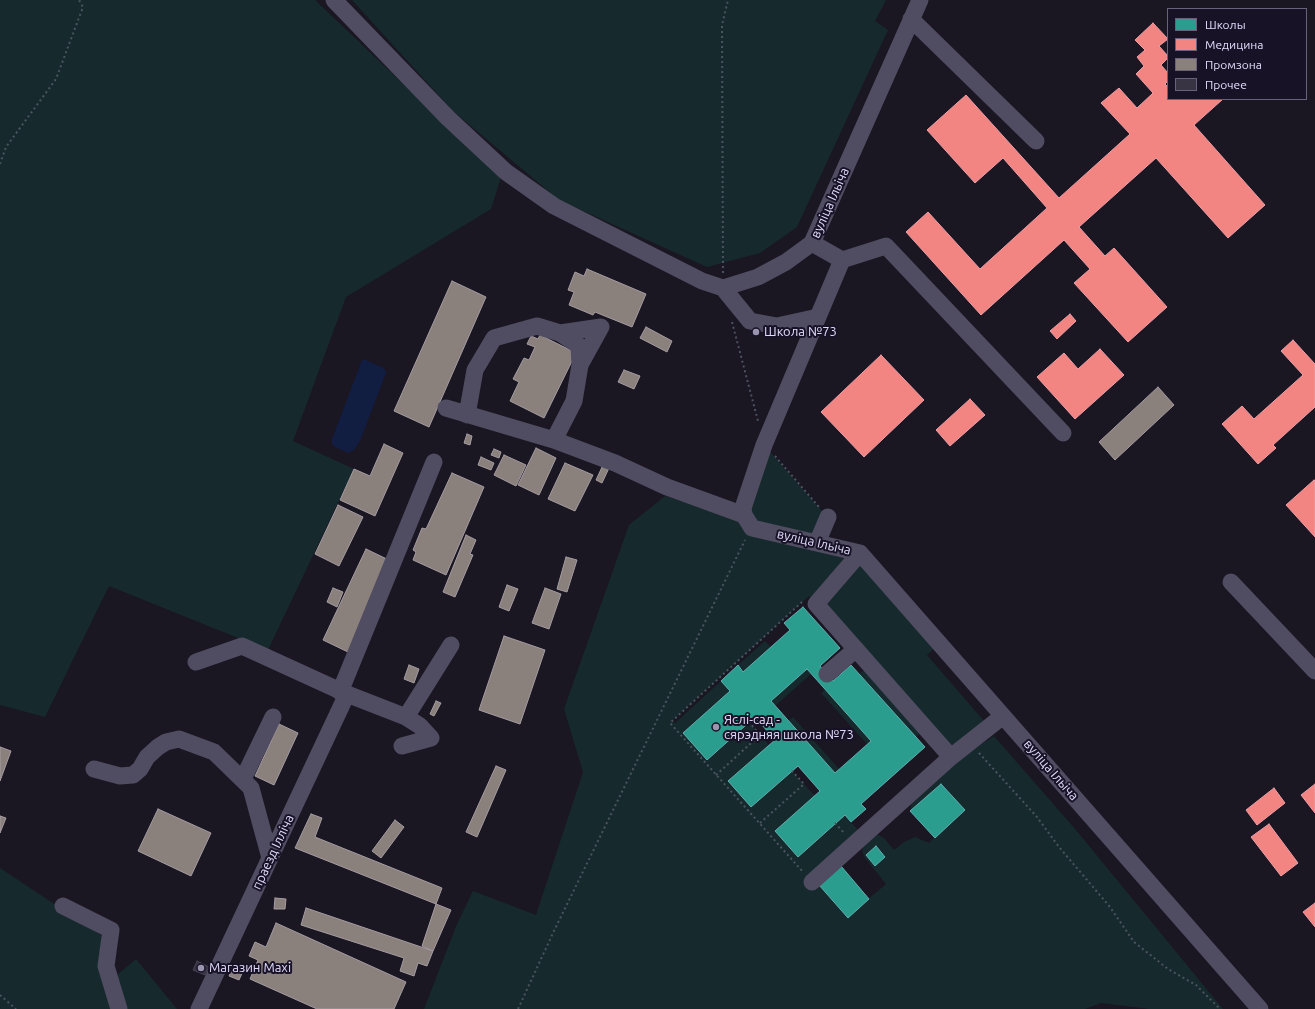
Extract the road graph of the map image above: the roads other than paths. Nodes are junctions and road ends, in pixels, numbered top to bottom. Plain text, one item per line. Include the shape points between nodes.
1 (334, 0) edge
2 (920, 0) edge
3 (911, 19) junction
4 (1036, 141) dead end
5 (812, 243) junction
6 (842, 260) junction
7 (723, 288) junction
8 (818, 317) junction
9 (560, 333) junction
10 (580, 365) junction
11 (446, 408) dead end
12 (467, 415) junction
13 (1064, 433) dead end
14 (554, 440) junction
15 (434, 462) dead end
16 (828, 517) dead end
17 (748, 522) junction
18 (817, 543) junction
19 (860, 553) junction
20 (1231, 582) dead end
21 (451, 645) dead end
22 (856, 649) junction
23 (196, 662) dead end
24 (1315, 671) edge
25 (827, 674) dead end
26 (344, 693) junction
27 (1003, 716) junction
28 (272, 717) dead end
29 (406, 717) junction
30 (402, 746) dead end
31 (951, 757) junction
32 (94, 769) dead end
33 (243, 779) junction
34 (270, 858) junction
35 (812, 882) road end
36 (63, 906) dead end
37 (119, 1009) edge
38 (199, 1009) edge
39 (1260, 1009) edge

1 - 7 street via 448,118 506,172 554,206 702,281
2 - 3 street, вуліца Ільіча
3 - 4 street
3 - 5 street, вуліца Ільіча
5 - 6 street, вуліца Ільіча
5 - 7 street via 786,262 758,277
6 - 8 street
6 - 13 street via 886,246
7 - 8 street via 750,321 777,326
8 - 17 street via 764,445 743,508
9 - 10 street via 579,346
9 - 10 street via 601,327
9 - 12 street via 537,326 494,338 475,370
10 - 14 street via 574,401
11 - 12 street
12 - 14 street
14 - 17 street, вуліца Ільіча via 615,463
15 - 26 street, праезд Ілліча
16 - 18 street
17 - 18 street, вуліца Ільіча
18 - 19 street, вуліца Ільіча
19 - 22 street via 816,604
19 - 27 street, вуліца Ільіча
20 - 24 street
21 - 29 street
22 - 25 street
22 - 31 street
23 - 26 street via 242,646
26 - 29 street
26 - 34 street, праезд Ілліча
27 - 31 street
27 - 39 street, вуліца Ільіча
28 - 33 street
29 - 30 street via 420,726 431,738
31 - 35 street
32 - 33 street via 120,776 132,775 158,746 179,739 214,752
33 - 34 street via 251,788
34 - 38 street, праезд Ілліча
36 - 37 street via 112,930 106,966

